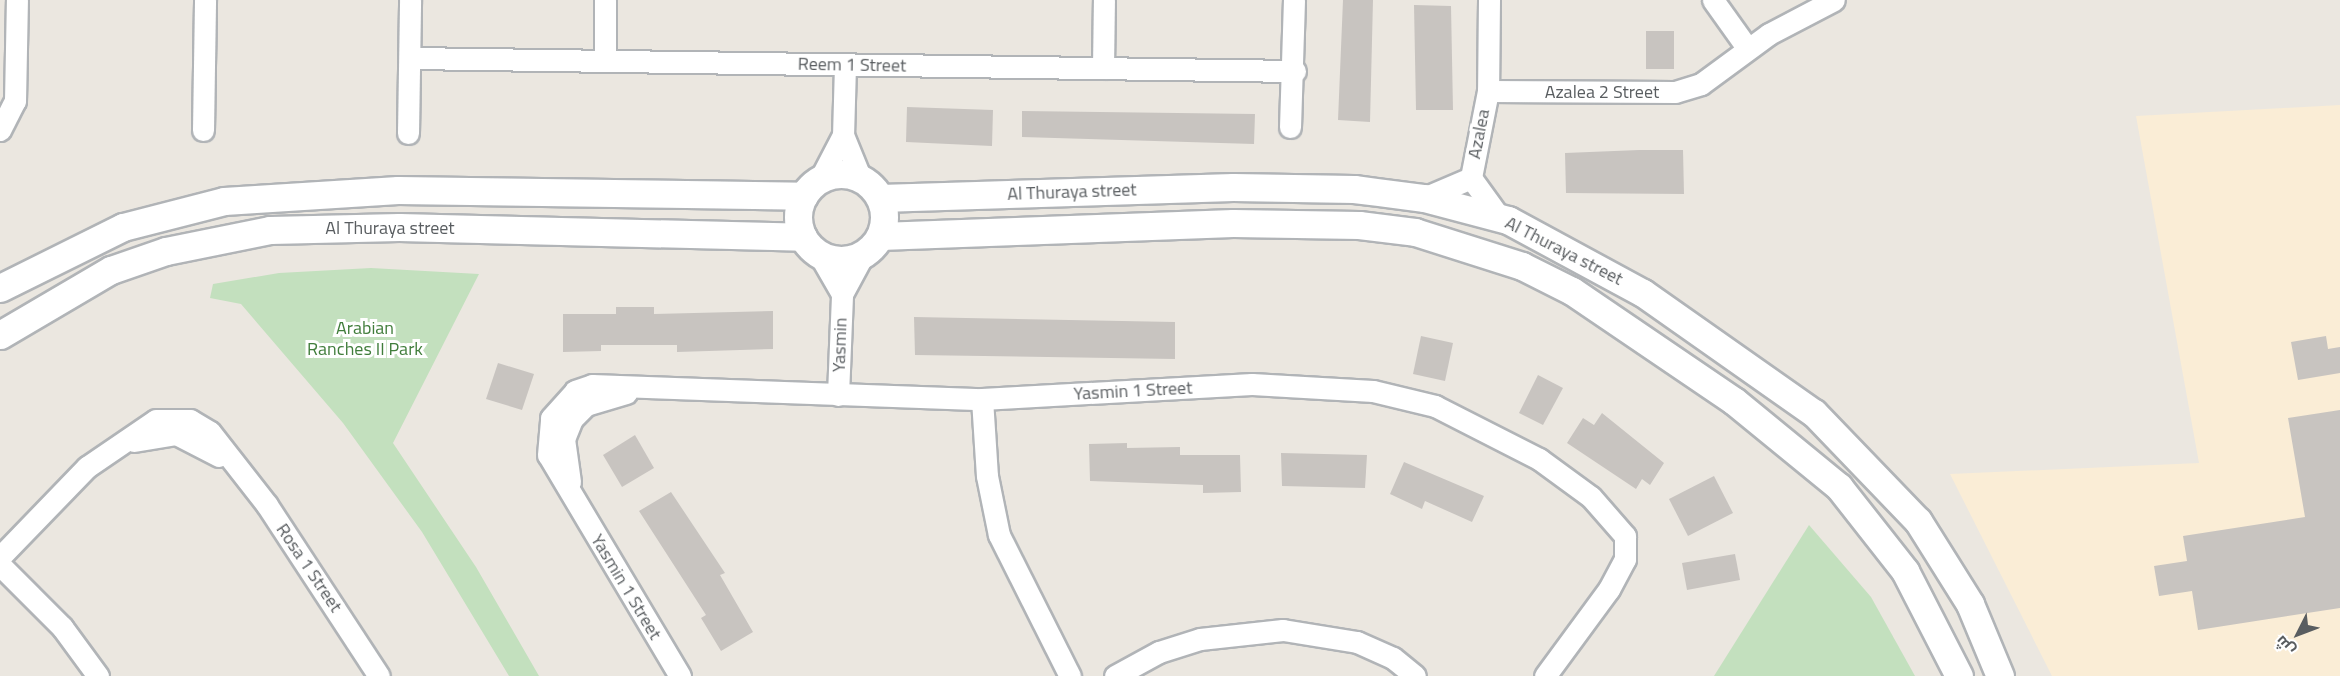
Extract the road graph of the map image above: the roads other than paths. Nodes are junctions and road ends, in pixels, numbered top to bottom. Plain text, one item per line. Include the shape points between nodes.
1 (17, 0) edge
2 (205, 0) edge
3 (410, 0) edge
4 (605, 0) edge
5 (1104, 0) edge
6 (1294, 0) edge
7 (1489, 0) edge
8 (1713, 0) edge
9 (1834, 0) edge
10 (1748, 49) junction
11 (410, 58) junction
12 (605, 61) junction
13 (845, 64) junction
14 (1103, 68) junction
15 (1295, 71) junction
16 (1488, 91) junction
17 (1290, 127) dead end
18 (203, 129) dead end
19 (0, 130) edge
20 (408, 134) dead end
21 (843, 135) junction
22 (1471, 178) junction
23 (811, 188) junction
24 (870, 188) junction
25 (1424, 198) junction
26 (1500, 218) junction
27 (872, 245) junction
28 (811, 246) junction
29 (0, 288) edge
30 (842, 294) junction
31 (0, 335) edge
32 (838, 395) junction
33 (982, 399) junction
34 (0, 557) edge
35 (0, 565) edge
36 (98, 676) edge
37 (379, 676) edge
38 (680, 676) edge
39 (1070, 676) edge
40 (1115, 676) edge
41 (1415, 676) edge
42 (1545, 676) edge
43 (1959, 676) edge
44 (2000, 676) edge

1 - 19 street via 15,101
2 - 18 street
3 - 11 street
4 - 12 street
5 - 14 street
6 - 15 street
7 - 16 street, Azalea
8 - 10 street
9 - 10 street, Azalea 2 Street
10 - 16 street, Azalea 2 Street via 1701,84 1675,92
11 - 12 street, Reem 1 Street
11 - 20 street
12 - 13 street, Reem 1 Street
13 - 14 street, Reem 1 Street
13 - 21 street
14 - 15 street, Reem 1 Street
15 - 17 street
16 - 22 street, Azalea
21 - 23 street
21 - 24 street
22 - 25 street, Azalea
22 - 26 street, Azalea
23 - 24 street via 832,175
23 - 28 street via 799,209
23 - 29 street, Al Thuraya street via 398,190 224,201 123,227
24 - 25 street, Al Thuraya street via 1354,189
24 - 27 street
25 - 26 street, Al Thuraya street
26 - 44 street, Al Thuraya street via 1643,293 1814,413 1874,470 1931,541 1970,604
27 - 28 street via 841,261
27 - 30 street, Yasmin
27 - 43 street, Al Thuraya street via 1233,223 1359,225 1415,232 1514,262 1572,291 1648,342 1789,442 1839,487 1905,571
28 - 30 street, Yasmin
28 - 31 street, Al Thuraya street via 399,227 270,230 165,251 111,270
30 - 32 street, Yasmin
32 - 33 street, Yasmin 1 Street
32 - 38 street, Yasmin 1 Street via 648,391 605,397 572,419 564,439 573,498
33 - 39 street via 987,476 999,535
33 - 42 street, Yasmin 1 Street via 1252,384 1373,391 1435,406 1490,431 1591,497 1626,513 1638,538 1633,565 1610,589
34 - 37 street, Rosa 1 Street via 57,492 117,447 176,434 201,442 232,465 299,552
35 - 36 street via 62,627
40 - 41 street via 1159,652 1200,639 1282,630 1357,642 1393,658

